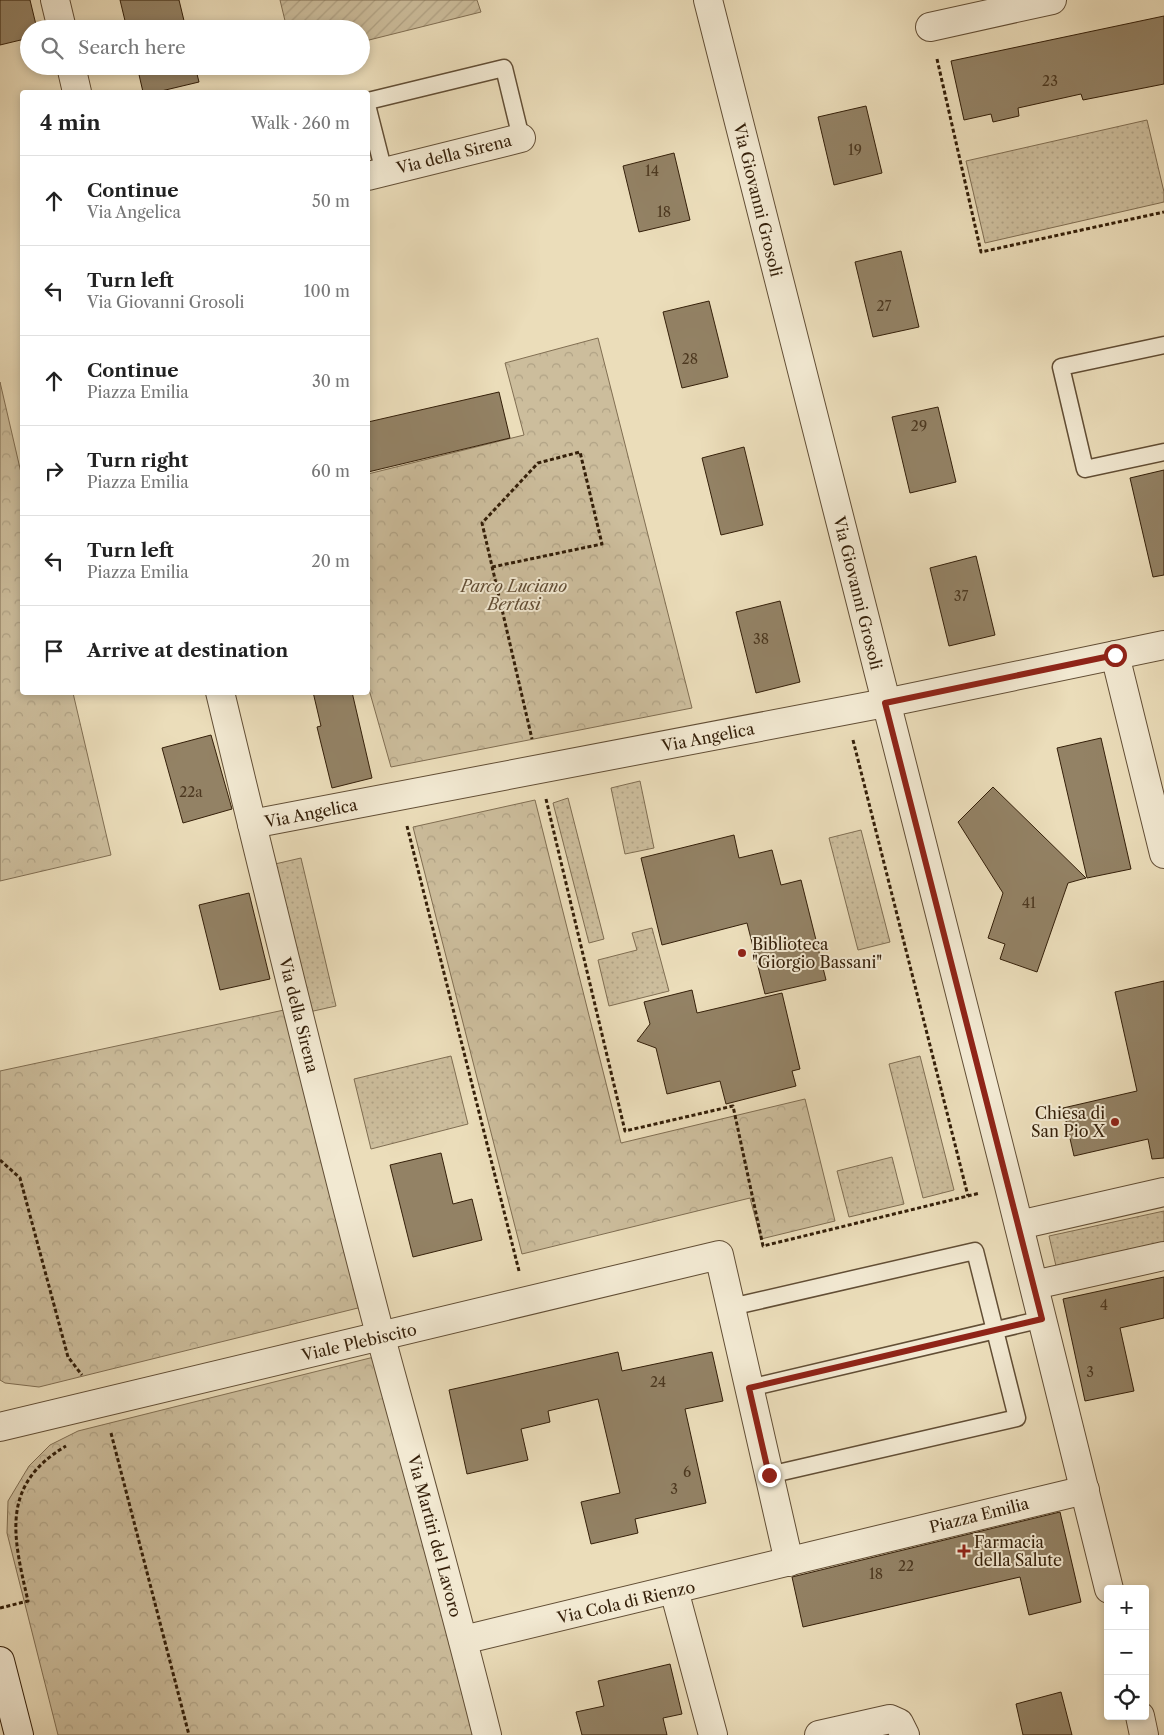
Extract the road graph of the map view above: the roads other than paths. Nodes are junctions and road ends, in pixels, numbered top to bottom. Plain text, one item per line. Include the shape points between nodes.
1 (55, 0) edge
2 (708, 0) edge
3 (1052, 0) edge
4 (60, 20) edge
5 (930, 27) road end
6 (73, 75) edge
7 (77, 90) edge
8 (370, 101) edge
9 (370, 125) edge
10 (522, 138) joint
11 (376, 174) edge
12 (1164, 345) edge
13 (1164, 452) edge
14 (1164, 645) edge
15 (1115, 655) junction
16 (221, 695) edge
17 (885, 703) junction
18 (252, 824) junction
19 (1164, 854) edge
20 (1164, 1192) edge
21 (1019, 1225) junction
22 (1164, 1256) edge
23 (1034, 1285) junction
24 (731, 1307) junction
25 (1042, 1319) junction
26 (995, 1330) junction
27 (381, 1337) junction
28 (749, 1388) junction
29 (0, 1428) edge
30 (769, 1475) junction
31 (1085, 1490) junction
32 (789, 1562) junction
33 (1108, 1585) edge
34 (674, 1590) junction
35 (463, 1640) junction
36 (0, 1662) edge
37 (1141, 1720) edge
38 (19, 1735) edge
39 (487, 1735) edge
40 (713, 1735) edge
41 (819, 1735) edge
42 (905, 1735) edge
43 (1144, 1735) edge

1 - 4 street
2 - 17 street, Via Giovanni Grosoli
3 - 5 street
6 - 7 street
8 - 10 lane, Via della Sirena via 504,68
9 - 11 lane, Via della Sirena
10 - 11 street, Via della Sirena
12 - 13 lane via 1060,367 1085,469
14 - 15 street, Via Angelica
15 - 17 street, Via Angelica
15 - 19 street
16 - 18 street, Via della Sirena
17 - 18 street, Via Angelica
17 - 21 street, Via Giovanni Grosoli
18 - 27 street, Via della Sirena
20 - 21 street
21 - 23 street
22 - 23 street
23 - 25 street
24 - 26 lane via 975,1251
24 - 27 street, Viale Plebiscito via 719,1256
24 - 28 street
25 - 26 lane
25 - 31 street
26 - 28 lane
26 - 30 lane via 1017,1418
27 - 29 street, Viale Plebiscito
27 - 35 street, Via Martiri del Lavoro
28 - 30 street
30 - 32 street
31 - 32 street, Piazza Emilia
31 - 33 street
32 - 34 street, Via Cola di Rienzo
34 - 35 street, Via Cola di Rienzo
34 - 40 street
35 - 39 street, Via Martiri del Lavoro
36 - 38 street
37 - 43 street
41 - 42 street via 890,1719 899,1723

